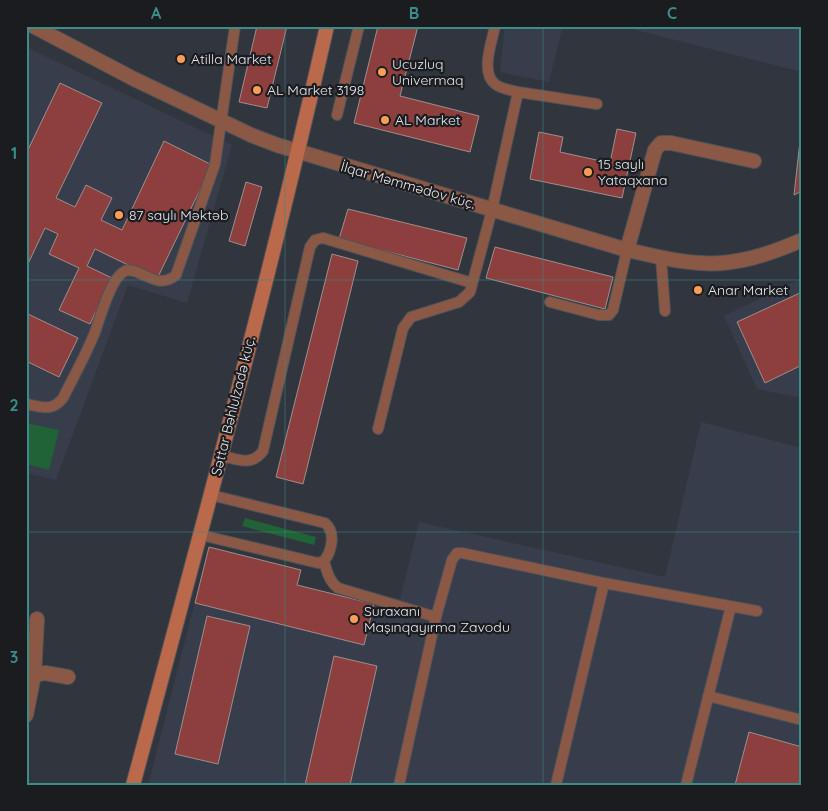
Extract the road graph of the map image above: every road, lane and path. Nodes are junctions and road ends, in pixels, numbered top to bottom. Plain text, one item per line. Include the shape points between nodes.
1 (33, 26) edge
2 (236, 26) edge
3 (327, 26) edge
4 (359, 26) edge
5 (495, 26) edge
6 (518, 92) junction
7 (597, 104) dead end
8 (337, 115) dead end
9 (222, 120) junction
10 (298, 153) junction
11 (754, 161) dead end
12 (492, 210) junction
13 (802, 240) edge
14 (627, 250) junction
15 (661, 257) junction
16 (472, 283) junction
17 (550, 302) dead end
18 (665, 310) dead end
19 (26, 404) edge
20 (378, 429) dead end
21 (221, 456) junction
22 (211, 495) junction
23 (201, 534) junction
24 (324, 561) junction
25 (604, 582) junction
26 (731, 606) junction
27 (758, 611) dead end
28 (436, 618) junction
29 (37, 619) dead end
30 (34, 674) junction
31 (68, 677) dead end
32 (708, 696) junction
33 (26, 715) edge
34 (802, 720) edge
35 (133, 785) edge
36 (399, 785) edge
37 (556, 785) edge
38 (686, 785) edge

1 - 9 street, İlqar Məmmədov küç.
2 - 9 lane
3 - 10 main road, Səttar Bəhlulzadə küç.
4 - 8 lane
5 - 6 lane via 488,67 490,79 497,86
6 - 7 lane
6 - 12 lane
9 - 10 street, İlqar Məmmədov küç. via 250,135
9 - 19 lane via 215,164 176,275 160,281 133,271 125,271 118,276 63,398 57,406 46,408
10 - 12 street, İlqar Məmmədov küç.
10 - 21 main road, Səttar Bəhlulzadə küç.
11 - 14 street via 662,143 654,150
12 - 14 street, İlqar Məmmədov küç.
12 - 16 lane
13 - 15 street, İlqar Məmmədov küç. via 766,254 730,262 700,263
14 - 15 street, İlqar Məmmədov küç.
14 - 17 lane via 613,310 608,315
15 - 18 lane
16 - 20 lane via 470,292 459,302 412,316 403,328
16 - 21 lane via 323,238 315,240 310,246 263,451 251,461
21 - 22 main road, Səttar Bəhlulzadə küç.
22 - 23 main road, Səttar Bəhlulzadə küç.
22 - 24 lane via 325,523 332,534
23 - 24 lane via 318,563
23 - 35 main road, Səttar Bəhlulzadə küç.
24 - 28 lane via 328,577 338,588
25 - 26 lane
25 - 28 lane via 457,554 452,560
25 - 37 lane
26 - 27 lane
26 - 32 lane
28 - 36 lane
29 - 30 street
30 - 31 street
30 - 33 street
32 - 34 lane
32 - 38 lane

